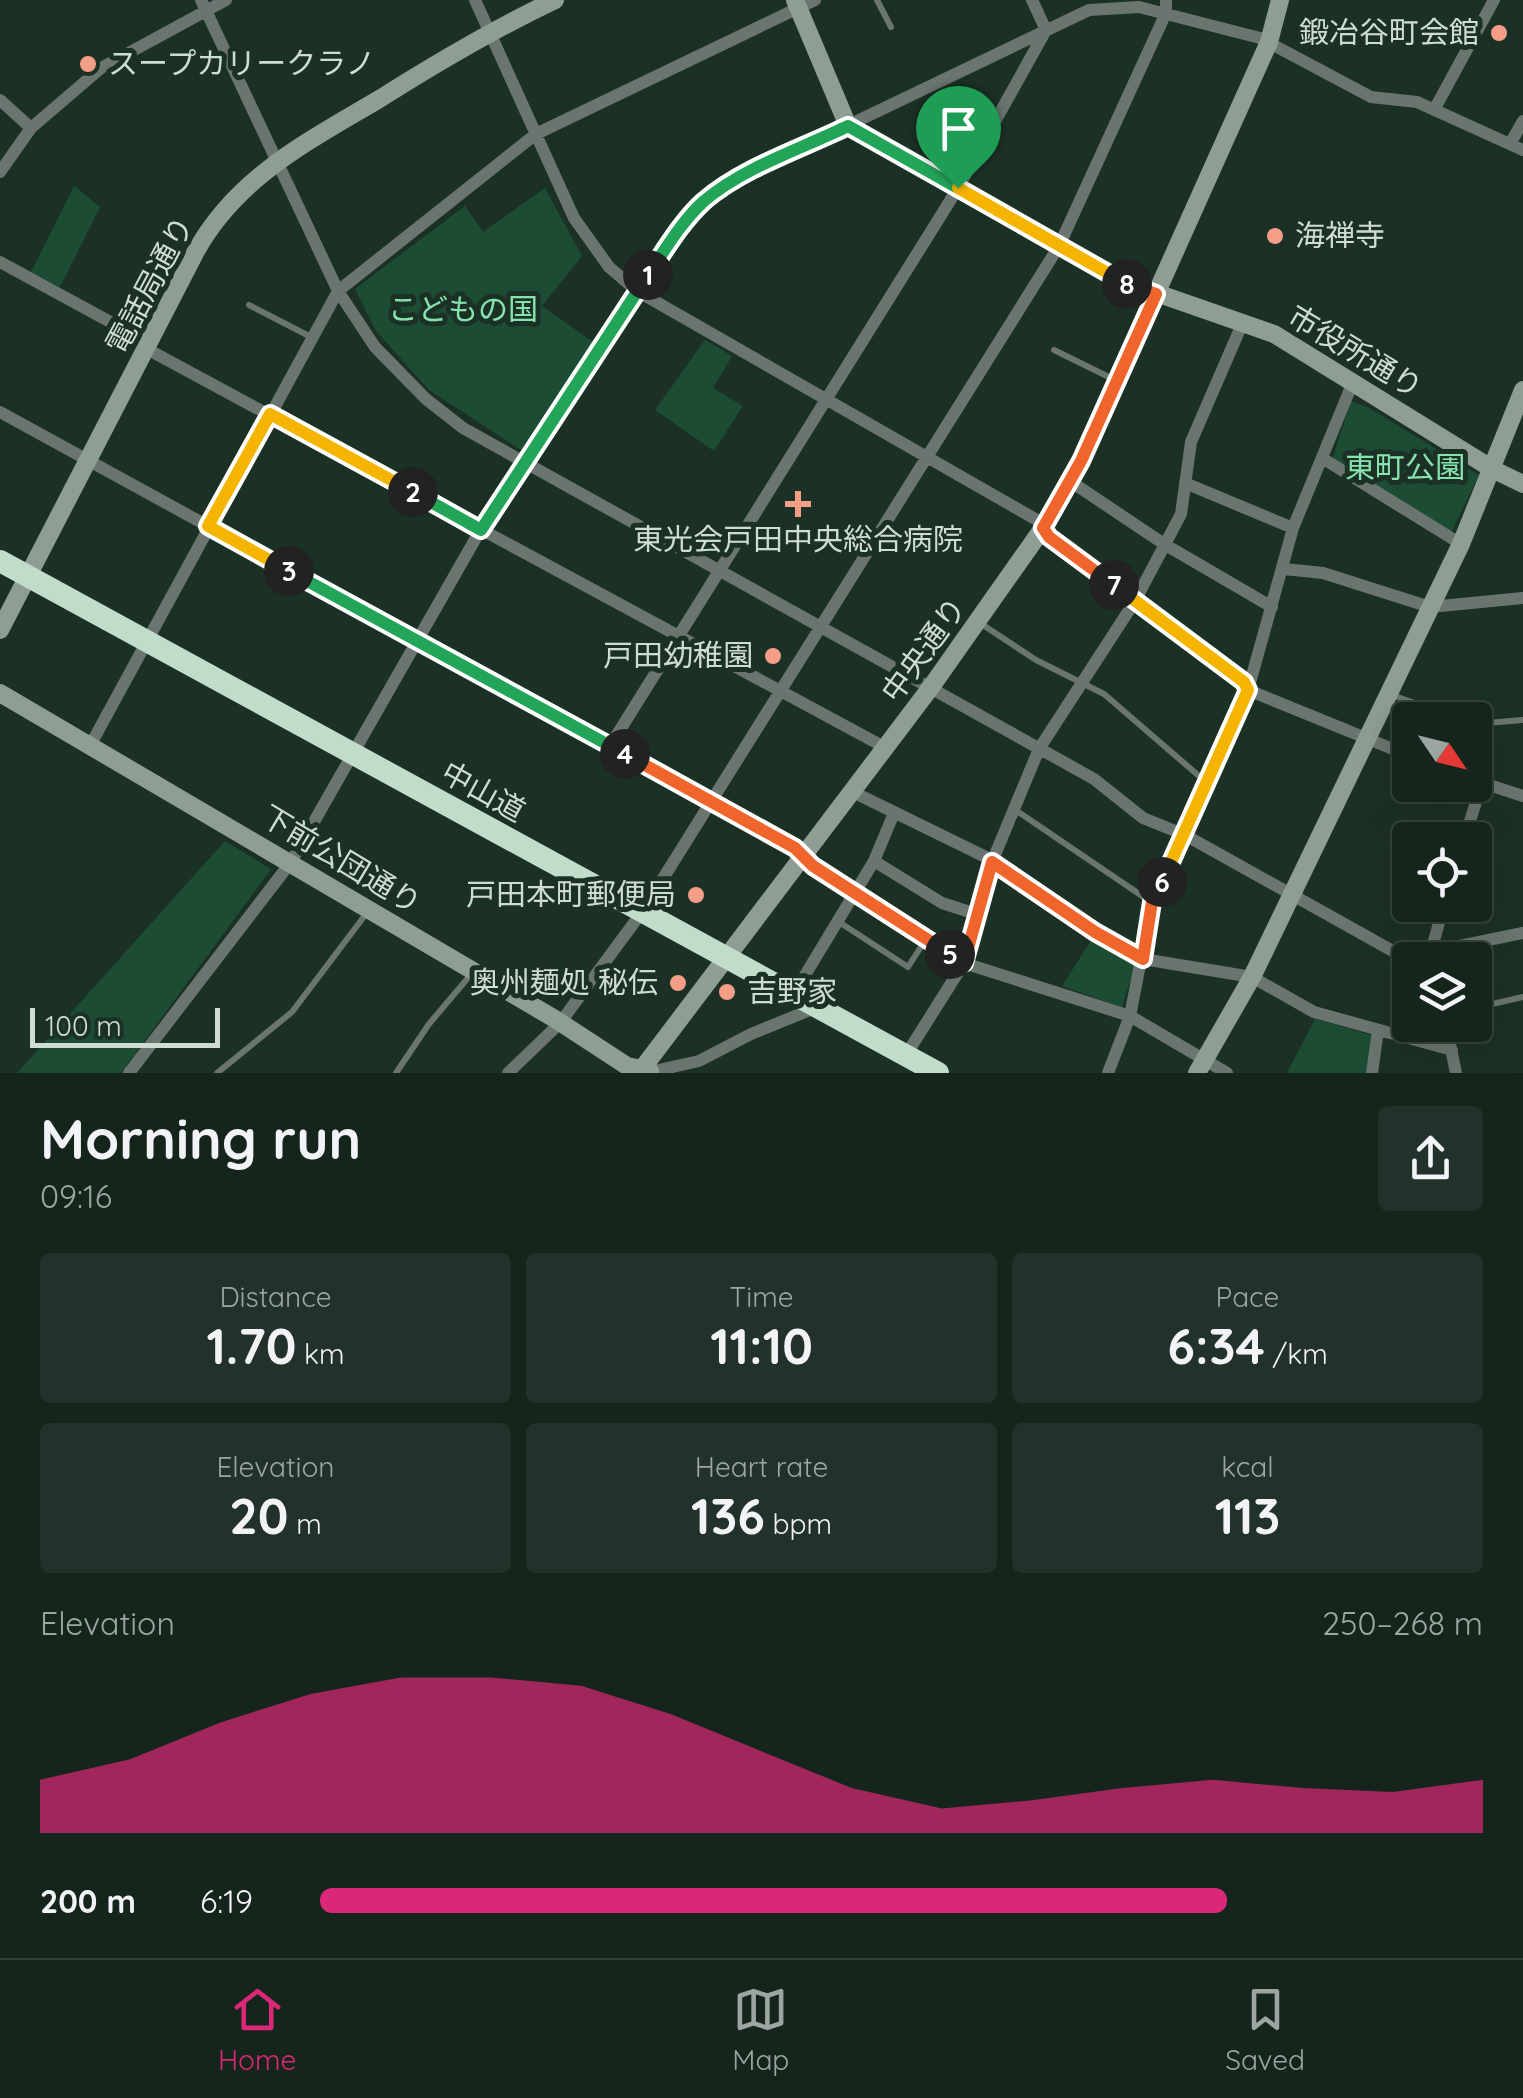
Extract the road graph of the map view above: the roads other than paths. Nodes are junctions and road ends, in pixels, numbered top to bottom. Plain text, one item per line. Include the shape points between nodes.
1 (226, 0) edge
2 (475, 0) edge
3 (555, 0) edge
4 (878, 0) edge
5 (1032, 0) edge
6 (1280, 0) edge
7 (1494, 0) edge
8 (803, 3) edge
9 (204, 5) edge
10 (1166, 7) edge
11 (891, 26) dead end
12 (1046, 30) junction
13 (490, 31) junction
14 (1268, 42) junction
15 (0, 100) edge
16 (1434, 110) junction
17 (1523, 121) edge
18 (848, 126) junction
19 (31, 128) junction
20 (536, 134) junction
21 (1517, 147) edge
22 (277, 161) junction
23 (0, 172) edge
24 (958, 188) junction
25 (1060, 246) junction
26 (0, 262) edge
27 (338, 291) junction
28 (637, 291) junction
29 (1156, 294) junction
30 (250, 306) dead end
31 (1243, 322) junction
32 (312, 338) junction
33 (148, 346) junction
34 (1054, 350) dead end
35 (1117, 381) junction
36 (1353, 382) junction
37 (1523, 390) edge
38 (826, 400) junction
39 (0, 412) edge
40 (270, 414) junction
41 (927, 456) junction
42 (1322, 458) junction
43 (89, 460) junction
44 (522, 463) junction
45 (1494, 470) junction
46 (1070, 481) junction
47 (1186, 483) junction
48 (1523, 484) edge
49 (208, 526) junction
50 (1043, 528) junction
51 (1293, 528) junction
52 (481, 530) junction
53 (1164, 544) junction
54 (1462, 544) junction
55 (0, 562) edge
56 (1284, 569) junction
57 (720, 572) junction
58 (30, 578) junction
59 (1523, 598) edge
60 (1135, 601) junction
61 (1272, 607) junction
62 (1430, 607) junction
63 (979, 622) junction
64 (820, 626) junction
65 (0, 630) edge
66 (680, 636) junction
67 (146, 641) junction
68 (418, 641) junction
69 (1080, 682) junction
70 (931, 688) junction
71 (780, 690) junction
72 (1248, 690) junction
73 (0, 693) edge
74 (1389, 694) junction
75 (1412, 702) edge
76 (1523, 720) edge
77 (1492, 723) edge
78 (1366, 740) junction
79 (91, 744) junction
80 (610, 746) junction
81 (886, 748) junction
82 (1039, 748) junction
83 (1392, 749) edge
84 (352, 754) junction
85 (1207, 782) junction
86 (1492, 786) edge
87 (853, 792) junction
88 (1523, 796) edge
89 (710, 800) junction
90 (1014, 809) junction
91 (894, 813) junction
92 (1185, 835) junction
93 (804, 857) junction
94 (874, 861) junction
95 (291, 862) junction
96 (992, 862) junction
97 (855, 894) junction
98 (1293, 894) junction
99 (1152, 902) junction
100 (370, 909) junction
101 (642, 912) junction
102 (976, 914) junction
103 (838, 921) junction
104 (1523, 933) edge
105 (926, 939) junction
106 (1487, 942) edge
107 (1392, 950) edge
108 (726, 959) junction
109 (1143, 959) junction
110 (964, 963) junction
111 (474, 971) junction
112 (1252, 978) junction
113 (793, 996) junction
114 (1523, 997) edge
115 (1492, 1004) edge
116 (815, 1008) junction
117 (1130, 1016) junction
118 (560, 1022) junction
119 (1378, 1030) junction
120 (1450, 1042) edge
121 (1452, 1050) junction
122 (906, 1054) junction
123 (1201, 1067) edge
124 (647, 1070) edge
125 (129, 1073) edge
126 (217, 1073) edge
127 (396, 1073) edge
128 (508, 1073) edge
129 (938, 1073) edge
130 (1108, 1073) edge
131 (1227, 1073) edge
132 (1372, 1073) edge
133 (1456, 1073) edge

1 - 9 street
2 - 13 street
3 - 13 street, 電話局通り
4 - 11 lane
5 - 12 street
6 - 14 street, 中央通り
7 - 16 street
8 - 18 street
8 - 20 street
9 - 19 street via 101,68
9 - 22 street
10 - 12 street via 1108,6
10 - 14 street
10 - 25 street
12 - 18 street
12 - 24 street
13 - 20 street
13 - 22 street, 電話局通り
14 - 16 street via 1371,97
14 - 29 street, 中央通り
15 - 19 street
16 - 21 street
17 - 21 street
18 - 24 street, 市役所通り
18 - 28 street via 734,180 705,201
19 - 23 street
20 - 27 street
20 - 28 street via 574,218 609,267
22 - 27 street
22 - 33 street, 電話局通り via 210,227
24 - 25 street, 市役所通り
24 - 38 street
25 - 29 street, 市役所通り
25 - 41 street
26 - 33 street
27 - 32 street
27 - 44 street via 375,347 426,399
28 - 38 street
28 - 44 street
29 - 31 street, 市役所通り
29 - 35 street, 中央通り
30 - 32 lane
31 - 36 street, 市役所通り
31 - 47 street via 1191,442
32 - 40 street
33 - 40 street
33 - 43 street, 電話局通り
34 - 35 lane
35 - 46 street, 中央通り
36 - 42 street
36 - 45 street, 市役所通り
37 - 45 street
38 - 41 street
38 - 57 street
39 - 43 street
40 - 49 street
40 - 52 street
41 - 50 street
41 - 64 street
42 - 51 street
42 - 54 street
43 - 49 street
43 - 58 street, 電話局通り
44 - 52 street
44 - 57 street
45 - 48 street, 市役所通り
45 - 54 street
46 - 50 street, 中央通り
46 - 53 street
47 - 51 street
47 - 53 street
49 - 67 street
49 - 68 street
50 - 60 street
50 - 63 street, 中央通り
51 - 56 street
52 - 66 street
52 - 68 street
53 - 60 street
53 - 61 street
54 - 62 street
55 - 58 highway, 中山道
56 - 61 street
56 - 62 street via 1323,573
57 - 64 street
57 - 66 street
58 - 65 street, 電話局通り
58 - 67 highway, 中山道
59 - 62 street
60 - 69 street
60 - 72 street
61 - 72 street
62 - 74 street
63 - 69 lane
63 - 70 street, 中央通り
64 - 70 street
64 - 71 street
66 - 71 street
66 - 80 street
67 - 79 street
67 - 84 highway, 中山道
68 - 80 street
68 - 84 street
69 - 82 street
69 - 85 lane via 1104,694
70 - 81 street, 中央通り
70 - 82 street
71 - 81 street
71 - 89 street
72 - 78 street
72 - 85 street
73 - 79 street, 下前公団通り
74 - 75 lane
74 - 78 street
76 - 77 lane
78 - 83 street
78 - 98 street
79 - 95 street, 下前公団通り
80 - 89 street
81 - 87 street, 中央通り
82 - 90 street
82 - 92 street via 1094,778 1143,818
84 - 95 street
84 - 101 highway, 中山道
85 - 92 street
86 - 88 street
87 - 91 street
87 - 93 street, 中央通り
89 - 93 street
89 - 101 street
90 - 96 street
90 - 99 lane
91 - 94 street
91 - 96 street
92 - 98 street
92 - 99 street
93 - 97 street
93 - 108 street, 中央通り
94 - 97 street
94 - 102 street via 942,903
95 - 100 street, 下前公団通り
95 - 125 street
96 - 102 street
96 - 109 street
97 - 103 street
97 - 105 street
98 - 107 street
98 - 112 street
99 - 109 street
100 - 111 street, 下前公団通り
100 - 126 lane via 292,1012
101 - 108 highway, 中山道
101 - 118 street
102 - 110 street
103 - 105 lane via 908,966
103 - 113 street
104 - 106 street
105 - 110 street
108 - 113 highway, 中山道
108 - 124 street, 中央通り
109 - 112 street
109 - 117 street
110 - 117 street
110 - 122 street
111 - 118 street, 下前公団通り
111 - 127 lane
112 - 119 street via 1314,1012
112 - 123 street
113 - 116 highway, 中山道
114 - 115 lane
116 - 122 highway, 中山道
116 - 124 street via 699,1062
117 - 123 street
117 - 130 street
118 - 124 street, 下前公団通り
118 - 128 street
119 - 121 street
119 - 132 street
120 - 121 street
121 - 133 street
122 - 129 highway, 中山道
123 - 131 street

